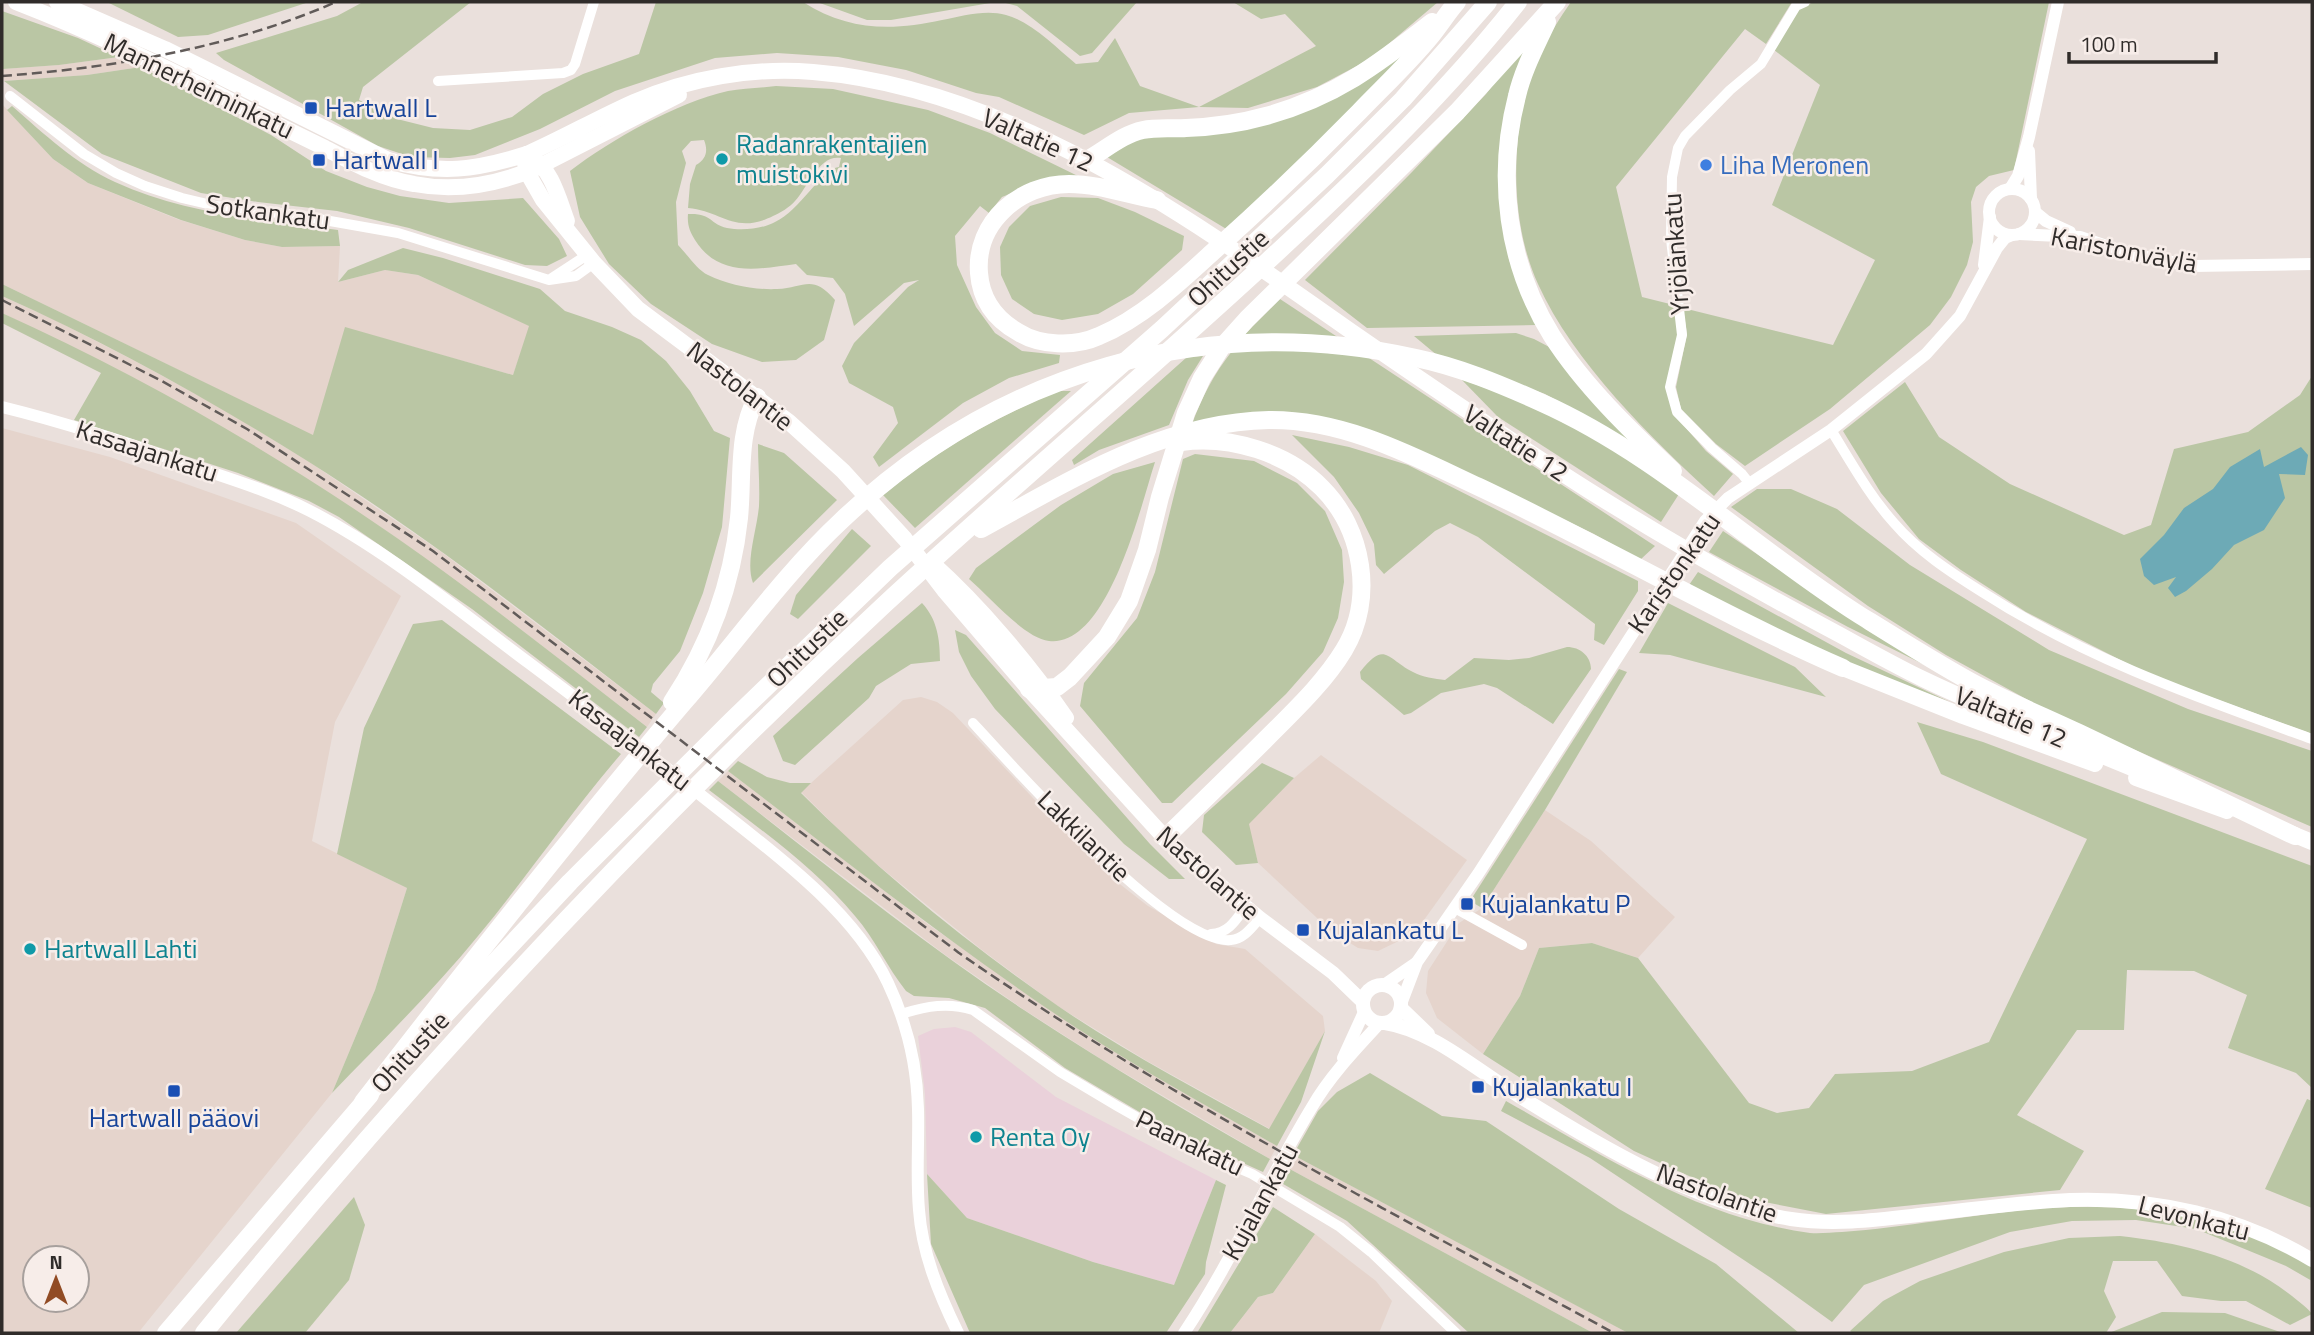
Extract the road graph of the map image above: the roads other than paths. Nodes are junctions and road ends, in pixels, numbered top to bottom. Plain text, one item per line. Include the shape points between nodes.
1 (16, 2) edge
2 (57, 2) edge
3 (594, 2) edge
4 (1488, 2) edge
5 (1518, 2) edge
6 (1805, 2) edge
7 (2058, 2) edge
8 (1455, 3) edge
9 (1555, 4) edge
10 (724, 77) junction
11 (438, 80) dead end
12 (10, 96) dead end
13 (2029, 136) junction
14 (559, 139) joint
15 (527, 154) junction
16 (1087, 159) junction
17 (542, 165) junction
18 (527, 172) junction
19 (2010, 189) junction
20 (1157, 200) junction
21 (2033, 206) junction
22 (1990, 218) junction
23 (2015, 234) junction
24 (573, 236) junction
25 (2080, 236) junction
26 (591, 259) junction
27 (2312, 264) edge
28 (1982, 276) junction
29 (757, 397) junction
30 (2, 407) edge
31 (1830, 430) junction
32 (1209, 434) junction
33 (1749, 484) junction
34 (1703, 500) junction
35 (953, 545) junction
36 (1843, 668) joint
37 (1037, 689) junction
38 (687, 690) junction
39 (973, 723) dead end
40 (2312, 739) edge
41 (1165, 838) junction
42 (2304, 839) edge
43 (1246, 906) junction
44 (1455, 908) junction
45 (1260, 918) junction
46 (1207, 934) junction
47 (1522, 945) dead end
48 (1417, 962) junction
49 (1333, 973) junction
50 (1378, 986) junction
51 (1401, 1006) junction
52 (1363, 1007) junction
53 (901, 1014) junction
54 (1382, 1023) junction
55 (1440, 1045) junction
56 (1337, 1071) junction
57 (363, 1102) junction
58 (2069, 1200) joint
59 (2312, 1260) edge
60 (166, 1333) edge
61 (204, 1333) edge
62 (958, 1333) edge
63 (1184, 1333) edge
64 (1456, 1333) edge

1 - 18 main road, Mannerheiminkatu via 107,40 395,180 465,187 501,182
2 - 15 main road, Mannerheiminkatu via 134,35 362,149 407,166 469,169
3 - 11 street via 571,70
4 - 57 highway, Ohitustie via 1403,99 1326,175 1162,329 890,568 647,803
5 - 35 highway, Ohitustie via 1423,112 1344,190
6 - 33 street, Yrjölänkatu via 1796,6 1761,64 1685,136 1672,177 1671,239 1682,335 1670,387 1677,412
7 - 13 street
8 - 16 highway via 1379,64 1317,99 1242,121 1142,130
8 - 20 highway via 1395,75 1268,202 1124,325 1096,338 1056,343 1022,335 992,311 980,283 983,238 993,220 1016,200 1044,187 1067,184
9 - 34 highway via 1521,83 1510,125 1505,162 1511,233 1533,301 1553,337 1586,380
9 - 37 highway via 1457,112 1220,348 1186,413 1129,601 1107,637 1076,671 1057,687
10 - 14 main road, Valtatie 12 via 633,102
10 - 16 main road, Valtatie 12 via 809,72 874,81 950,102
10 - 17 main road, Valtatie 12
12 - 26 street, Sotkankatu via 116,173 216,206 398,233 549,280
13 - 19 street
13 - 21 street
14 - 15 main road, Mannerheiminkatu
15 - 17 main road, Nastolantie
15 - 18 main road
16 - 20 main road, Valtatie 12
17 - 18 main road, Mannerheiminkatu
17 - 24 main road, Nastolantie
18 - 24 main road, Nastolantie
19 - 21 street via 2022,191
19 - 22 street via 1996,196
20 - 42 main road, Valtatie 12 via 1482,421 1715,568 1976,704
21 - 23 street via 2031,226
21 - 25 street via 2046,221
22 - 23 street via 1998,230
22 - 28 street
23 - 25 street, Karistonväylä
23 - 28 street, Karistonkatu via 2000,243
24 - 26 main road, Nastolantie
25 - 27 street, Karistonväylä via 2130,254 2193,266
26 - 29 main road, Nastolantie via 638,309
28 - 31 street, Karistonkatu via 1945,335
29 - 37 main road, Nastolantie via 844,471 944,590
29 - 38 highway via 743,441 728,579
30 - 53 street, Kasaajankatu via 120,441 279,498 369,547 609,722 820,893 862,940
31 - 33 street, Karistonkatu
31 - 40 street via 1894,524 1949,571 2006,608 2133,673
32 - 35 highway via 1139,448 1070,480
32 - 36 highway via 1269,420 1322,425 1349,433 1430,464 1548,519 1774,638
32 - 41 highway via 1296,465 1334,500 1357,545 1359,601 1345,648 1324,677
33 - 44 street, Karistonkatu via 1704,520
34 - 38 highway via 1544,403 1420,358 1336,345 1261,343 1140,357 1029,393 924,451 838,522
34 - 42 highway via 1850,609 1973,683
35 - 61 highway, Ohitustie via 665,819 452,1046
36 - 42 main road
37 - 41 main road, Nastolantie
38 - 57 highway
39 - 46 street, Lakkilantie via 1080,837 1155,903
41 - 43 main road, Nastolantie
43 - 45 main road, Nastolantie
43 - 46 street via 1221,934
44 - 47 street
44 - 48 street, Karistonkatu
45 - 46 street, Lakkilantie via 1238,939
45 - 49 main road, Nastolantie
48 - 50 street, Karistonkatu
48 - 51 street, Karistonkatu
49 - 50 main road, Nastolantie
49 - 52 main road, Nastolantie
50 - 51 main road via 1398,994
50 - 52 main road via 1364,995
51 - 54 main road via 1397,1016
51 - 55 main road, Nastolantie
52 - 54 main road via 1370,1020
52 - 56 street, Kujalankatu
53 - 62 street, Kasaajankatu via 917,1085 922,1235 930,1268
53 - 64 street, Paanakatu via 943,1004 973,1010 1117,1106 1191,1148 1252,1174 1340,1227
54 - 55 main road, Nastolantie
54 - 56 street, Kujalankatu
55 - 58 main road, Nastolantie via 1518,1096 1644,1167 1757,1212 1821,1222 1860,1221
56 - 63 street, Kujalankatu
57 - 60 highway, Ohitustie
58 - 59 main road, Levonkatu via 2156,1203 2193,1212 2256,1232

